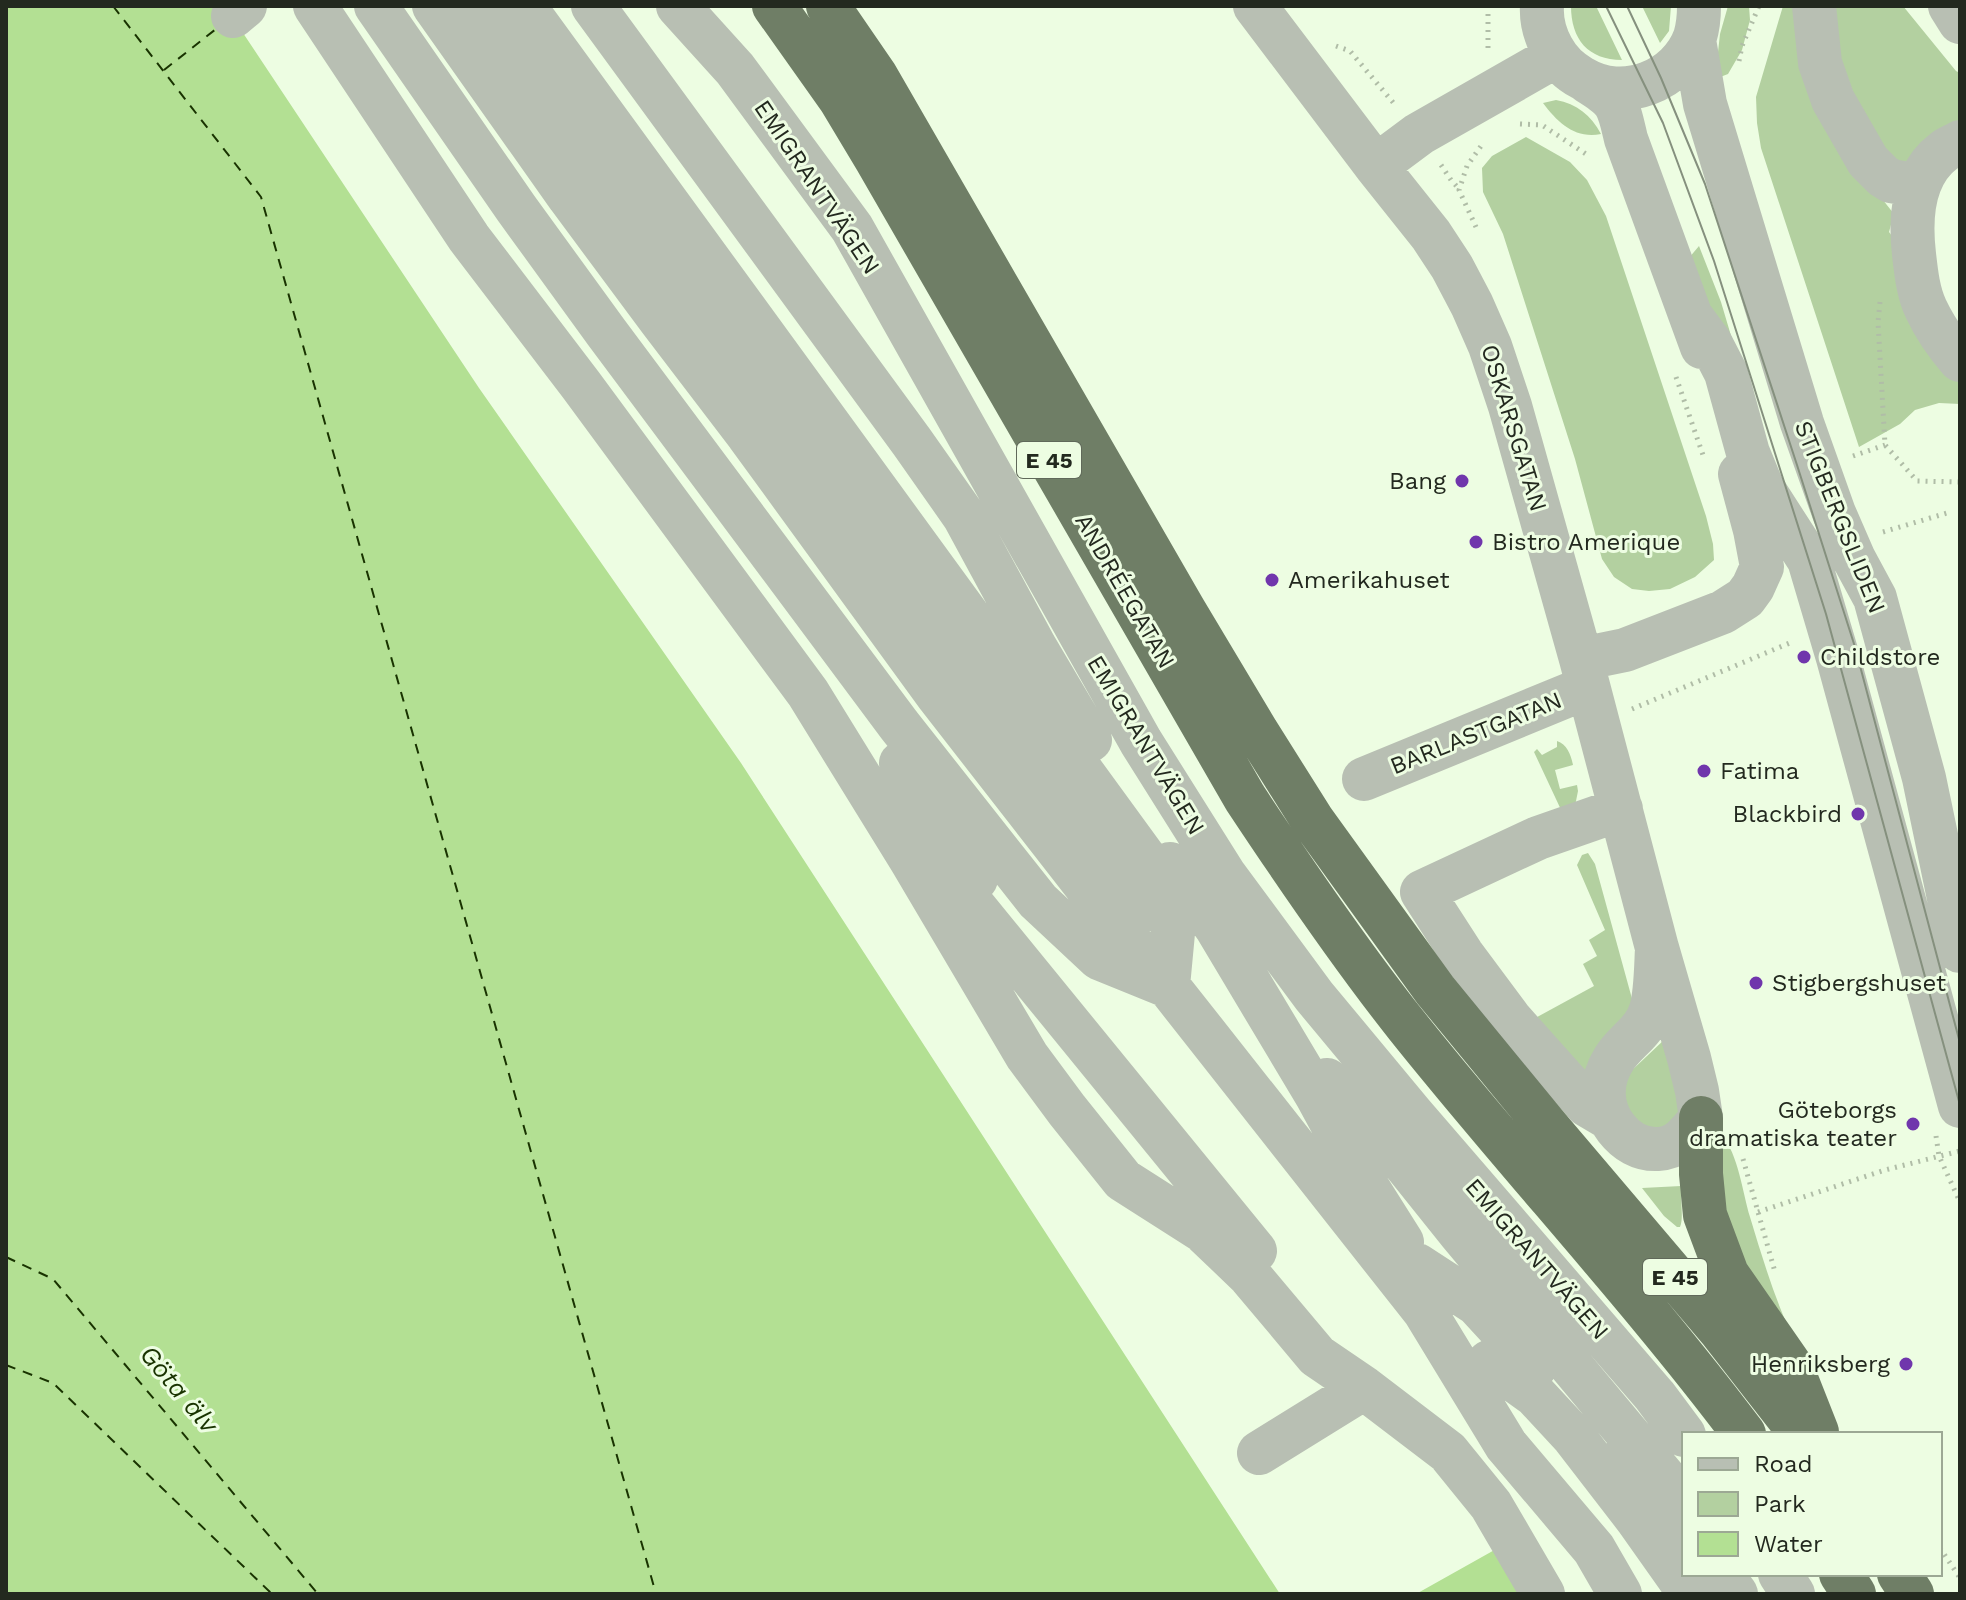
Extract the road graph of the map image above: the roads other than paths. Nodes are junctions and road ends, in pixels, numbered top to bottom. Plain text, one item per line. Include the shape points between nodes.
1 (287, 6) edge
2 (315, 6) edge
3 (336, 6) edge
4 (358, 6) edge
5 (376, 6) edge
6 (395, 6) edge
7 (413, 6) edge
8 (434, 6) edge
9 (453, 6) edge
10 (474, 6) edge
11 (493, 6) edge
12 (524, 6) edge
13 (547, 6) edge
14 (570, 6) edge
15 (593, 6) edge
16 (678, 6) edge
17 (774, 6) edge
18 (828, 6) edge
19 (1255, 6) edge
20 (1542, 6) edge
21 (1814, 6) edge
22 (1950, 6) edge
23 (1960, 22) edge
24 (1696, 23) edge
25 (1572, 69) junction
26 (1960, 142) edge
27 (1376, 166) junction
28 (1919, 186) junction
29 (1693, 319) junction
30 (1960, 360) edge
31 (1762, 567) joint
32 (1035, 647) junction
33 (1584, 673) junction
34 (1364, 779) dead end
35 (1621, 809) junction
36 (1132, 812) junction
37 (911, 860) junction
38 (1038, 902) junction
39 (1141, 923) junction
40 (1657, 948) junction
41 (1960, 951) edge
42 (1168, 986) junction
43 (1255, 992) junction
44 (1960, 1106) edge
45 (1609, 1118) junction
46 (1701, 1118) junction
47 (1361, 1177) junction
48 (1417, 1265) junction
49 (1364, 1388) junction
50 (1682, 1432) edge
51 (1743, 1432) edge
52 (1799, 1432) edge
53 (1817, 1432) edge
54 (1259, 1453) dead end
55 (1634, 1501) edge
56 (1682, 1522) edge
57 (1682, 1551) edge
58 (1700, 1576) edge
59 (1722, 1576) edge
60 (1738, 1576) edge
61 (1781, 1576) edge
62 (1842, 1576) edge
63 (1900, 1576) edge
64 (1543, 1594) edge
65 (1620, 1594) edge
66 (1641, 1594) edge
67 (1674, 1594) edge
68 (1690, 1594) edge
69 (1714, 1594) edge
70 (1736, 1594) edge
71 (1751, 1594) edge
72 (1793, 1594) edge
73 (1854, 1594) edge
74 (1912, 1594) edge

1 - 37 street via 426,212
2 - 37 street via 469,238 808,693
3 - 49 street via 484,225 826,684 949,876
4 - 38 street via 496,211 885,737
5 - 38 street via 606,332
6 - 38 street via 533,204 912,714
7 - 38 street via 923,705
8 - 39 street via 938,696
9 - 39 street via 584,191 768,418
10 - 39 street
11 - 39 street
12 - 39 street
13 - 36 street
14 - 32 street
15 - 32 street via 964,516
16 - 50 street, EMIGRANTVÄGEN via 735,69 852,228 1141,742 1224,874 1314,996
17 - 51 highway, ANDRÉEGATAN / E 45 via 840,99 1245,798 1310,897 1406,1024
18 - 52 highway, ANDRÉEGATAN / E 45 via 876,76 1184,610 1313,821 1435,990
19 - 27 street, OSKARSGATAN
20 - 25 street via 1545,36
21 - 28 street via 1820,63 1833,100 1868,161 1891,181
22 - 23 street
24 - 25 street, STIGBERGSLIDEN via 1681,61 1645,85 1602,87
24 - 41 street, STIGBERGSLIDEN via 1695,55 1705,104 1802,423 1834,513 1875,598 1924,778
25 - 27 street via 1419,134
25 - 29 street, STIGBERGSLIDEN via 1610,95 1620,110
26 - 28 street via 1943,151
27 - 33 street, OSKARSGATAN via 1452,267 1490,346
28 - 30 street via 1912,214 1916,275 1941,338
29 - 31 street, STIGBERGSLIDEN via 1747,497
29 - 44 street, STIGBERGSLIDEN via 1726,373 1762,487 1809,560
31 - 33 street, BARLASTGATAN via 1745,598 1723,612 1625,650
32 - 36 street
33 - 34 street, BARLASTGATAN
33 - 35 street, OSKARSGATAN
35 - 40 street, OSKARSGATAN
35 - 45 street via 1538,838 1422,892 1511,1020 1587,1105
36 - 43 street via 1216,927
37 - 49 street via 1027,1056 1123,1180 1203,1231 1249,1275 1317,1356
38 - 39 street
39 - 42 street
39 - 42 street
40 - 45 street, OSKARSGATAN via 1652,1008 1606,1077 1602,1097
40 - 46 street, OSKARSGATAN
42 - 55 street via 1425,1312 1506,1445
43 - 47 street
43 - 55 street via 1460,1233
45 - 46 street via 1630,1142 1656,1149 1683,1140
46 - 53 highway via 1705,1215 1727,1274 1791,1366
47 - 48 street
47 - 55 street via 1436,1232 1511,1315
48 - 55 street via 1477,1304 1515,1343
48 - 55 street via 1581,1490
49 - 54 street
49 - 64 street via 1448,1452 1491,1505
55 - 56 street
55 - 57 street
55 - 65 street
55 - 66 street
55 - 67 street
55 - 68 street
58 - 69 street
59 - 70 street
60 - 71 street
61 - 72 street
62 - 73 highway
63 - 74 highway

